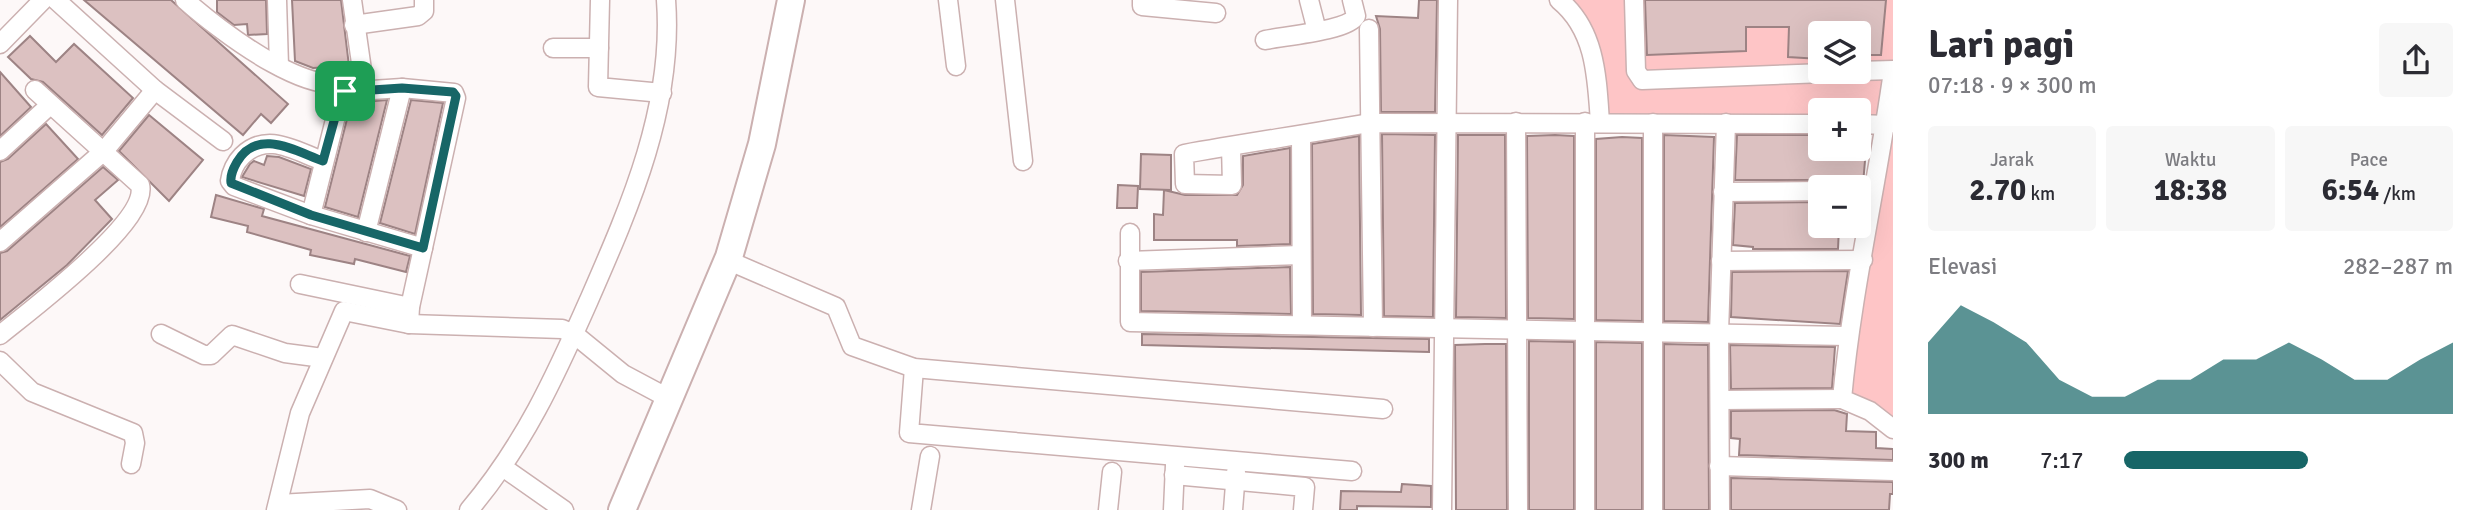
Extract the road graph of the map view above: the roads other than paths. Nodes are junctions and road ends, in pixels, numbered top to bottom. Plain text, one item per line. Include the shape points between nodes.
1 (43, 0) edge
2 (56, 0) edge
3 (186, 0) edge
4 (210, 0) edge
5 (277, 0) edge
6 (352, 0) edge
7 (424, 0) edge
8 (600, 0) edge
9 (666, 0) edge
10 (791, 0) edge
11 (948, 0) edge
12 (1005, 0) edge
13 (1142, 0) edge
14 (1309, 0) edge
15 (1352, 0) edge
16 (1448, 0) edge
17 (1559, 0) edge
18 (1634, 0) edge
19 (1216, 13) dead end
20 (211, 23) junction
21 (354, 25) junction
22 (1369, 29) dead end
23 (1317, 32) junction
24 (1265, 40) dead end
25 (0, 44) edge
26 (553, 48) dead end
27 (599, 48) junction
28 (279, 66) junction
29 (956, 66) dead end
30 (1871, 71) edge
31 (1893, 71) edge
32 (1808, 74) edge
33 (402, 88) junction
34 (35, 90) dead end
35 (155, 90) junction
36 (662, 93) junction
37 (50, 105) junction
38 (1448, 121) junction
39 (1516, 122) junction
40 (1593, 122) junction
41 (1369, 123) junction
42 (1653, 123) junction
43 (1726, 123) junction
44 (1808, 124) edge
45 (1871, 124) edge
46 (1887, 124) junction
47 (1301, 135) junction
48 (223, 141) dead end
49 (1231, 146) dead end
50 (0, 151) edge
51 (104, 151) junction
52 (323, 161) junction
53 (1023, 161) dead end
54 (1871, 175) edge
55 (1808, 191) edge
56 (1723, 192) junction
57 (311, 215) junction
58 (366, 232) junction
59 (1130, 233) dead end
60 (1864, 238) edge
61 (0, 242) edge
62 (423, 248) junction
63 (1301, 255) junction
64 (727, 260) junction
65 (1863, 260) junction
66 (1128, 261) junction
67 (1721, 261) junction
68 (300, 284) dead end
69 (410, 316) junction
70 (1303, 325) junction
71 (1373, 327) junction
72 (1444, 327) junction
73 (1519, 329) junction
74 (1587, 330) junction
75 (1654, 332) junction
76 (1719, 333) junction
77 (161, 334) dead end
78 (574, 334) junction
79 (0, 335) edge
80 (1847, 336) junction
81 (323, 358) junction
82 (0, 361) edge
83 (914, 368) junction
84 (668, 398) junction
85 (1842, 399) junction
86 (1720, 400) junction
87 (1383, 409) dead end
88 (1893, 429) edge
89 (930, 456) dead end
90 (1175, 456) junction
91 (1238, 461) junction
92 (131, 464) dead end
93 (1719, 466) junction
94 (504, 468) junction
95 (1352, 471) dead end
96 (1893, 471) edge
97 (1112, 472) dead end
98 (1174, 475) junction
99 (1235, 481) junction
100 (277, 507) edge
101 (397, 510) edge
102 (469, 510) edge
103 (564, 510) edge
104 (622, 510) edge
105 (921, 510) edge
106 (1108, 510) edge
107 (1173, 510) edge
108 (1233, 510) edge
109 (1303, 510) edge
110 (1443, 510) edge
111 (1518, 510) edge
112 (1585, 510) edge
113 (1653, 510) edge
114 (1720, 510) edge

1 - 25 street
2 - 35 street
3 - 20 street
4 - 20 street
5 - 28 street
6 - 21 street
7 - 21 street via 424,11 418,16
8 - 27 street
9 - 36 street via 669,36
10 - 64 main road via 762,144
11 - 29 street
12 - 53 street
13 - 19 street via 1142,6
14 - 23 street
15 - 23 street via 1355,19
16 - 38 street
17 - 40 street via 1575,15 1592,51
18 - 32 street via 1636,71 1642,80
20 - 28 street
21 - 28 street via 363,63 360,73 349,81 318,84
22 - 41 street
23 - 24 street
26 - 27 street
27 - 36 street via 598,87
30 - 31 street
31 - 46 street
33 - 52 street via 342,92
33 - 58 street
33 - 62 street via 453,92 456,96
34 - 37 street
35 - 48 street
35 - 51 street
36 - 78 street via 616,239
37 - 50 street
37 - 51 street
38 - 39 street
38 - 41 street
38 - 72 street
39 - 40 street
39 - 73 street
40 - 42 street
40 - 74 street
41 - 47 street
41 - 71 street
42 - 43 street
42 - 75 street
43 - 44 street
43 - 56 street
45 - 46 street
46 - 54 street
47 - 49 street
47 - 63 street
51 - 61 street
51 - 79 street via 140,185 139,201 102,248
52 - 57 street
52 - 57 street via 266,142 239,159 230,177 234,186
55 - 56 street
56 - 67 street
57 - 58 street
58 - 62 street
59 - 66 street
60 - 65 street
62 - 69 street
63 - 66 street
63 - 70 street
64 - 83 street via 836,307 852,346
64 - 84 main road
65 - 67 street
65 - 80 street
66 - 70 street via 1130,322
67 - 76 street
68 - 69 street
69 - 78 street via 478,328 550,327
69 - 81 street via 344,311
70 - 71 street
71 - 72 street
72 - 73 street
72 - 110 street
73 - 74 street
73 - 111 street
74 - 75 street
74 - 112 street
75 - 76 street
75 - 113 street
76 - 80 street
76 - 86 street
77 - 81 street via 204,355 215,354 232,335 285,353
78 - 84 street via 615,369
78 - 94 street
80 - 85 street
81 - 100 street via 300,413
82 - 92 street via 32,392 133,433
83 - 87 street
83 - 90 street via 909,433
84 - 104 main road
85 - 86 street
85 - 88 street via 1870,411
86 - 93 street
89 - 105 street
90 - 91 street
90 - 98 street
91 - 95 street
91 - 99 street
93 - 96 street
93 - 114 street
94 - 102 street
94 - 103 street
97 - 106 street
98 - 99 street
98 - 107 street
99 - 108 street
99 - 109 street via 1305,487
100 - 101 street via 370,499

